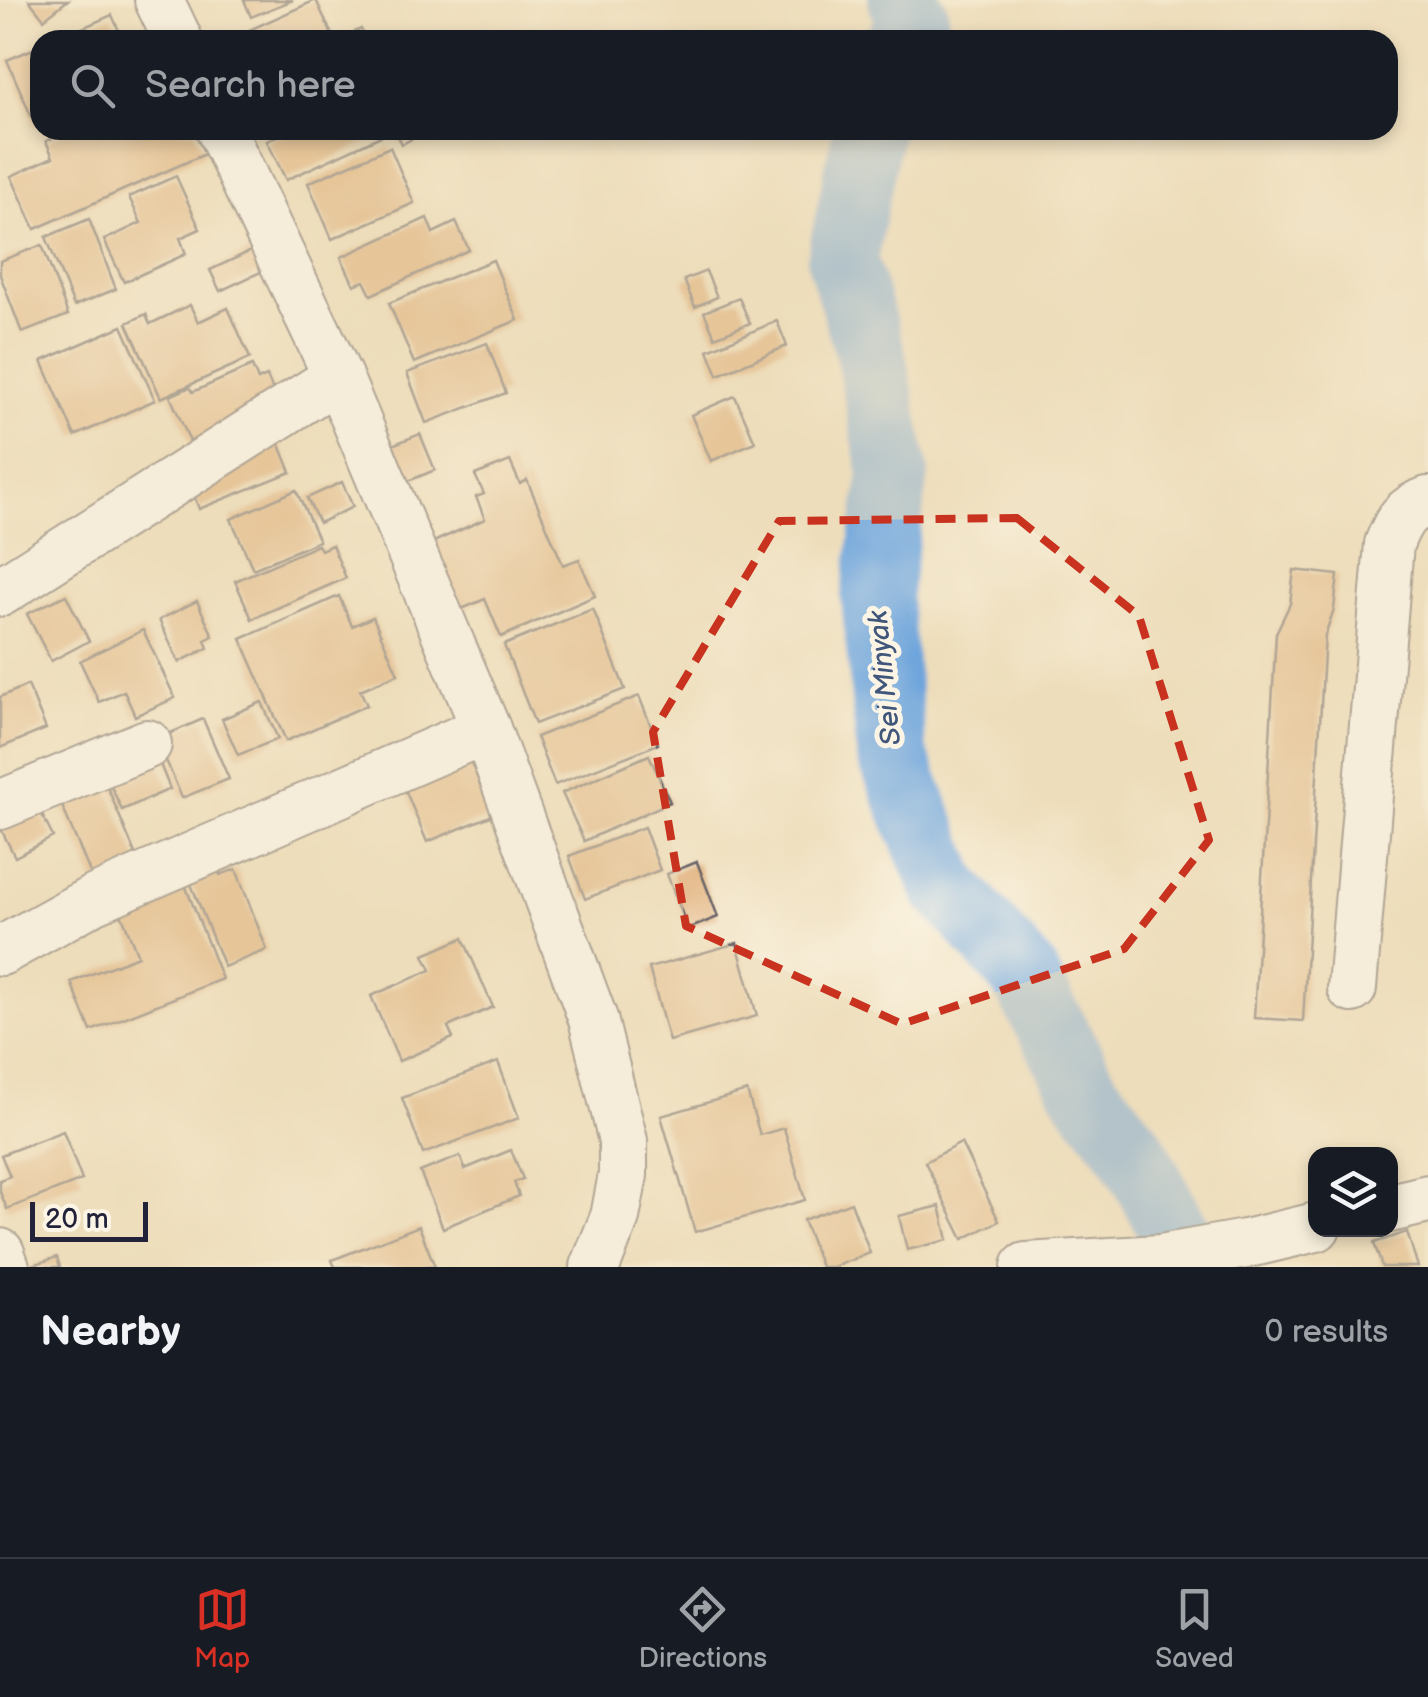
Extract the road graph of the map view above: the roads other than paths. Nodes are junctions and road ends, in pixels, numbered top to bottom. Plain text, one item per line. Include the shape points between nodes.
1 (159, 0) edge
2 (173, 30) edge
3 (225, 140) edge
4 (338, 377) junction
5 (1428, 500) edge
6 (0, 592) edge
7 (486, 729) junction
8 (147, 744) dead end
9 (0, 806) edge
10 (0, 941) edge
11 (1, 951) edge
12 (0, 975) edge
13 (1352, 988) dead end
14 (1428, 1199) edge
15 (1398, 1206) edge
16 (1308, 1229) edge
17 (0, 1253) edge
18 (5, 1267) edge
19 (594, 1267) edge
20 (1026, 1267) edge

1 - 2 street
3 - 4 street
4 - 6 street
4 - 7 street
5 - 13 street via 1411,506 1390,544
7 - 11 street via 93,900
7 - 19 street via 592,1019 623,1141 615,1218
8 - 9 street
10 - 11 street
11 - 12 street
14 - 15 street
16 - 20 street via 1162,1259
17 - 18 street

